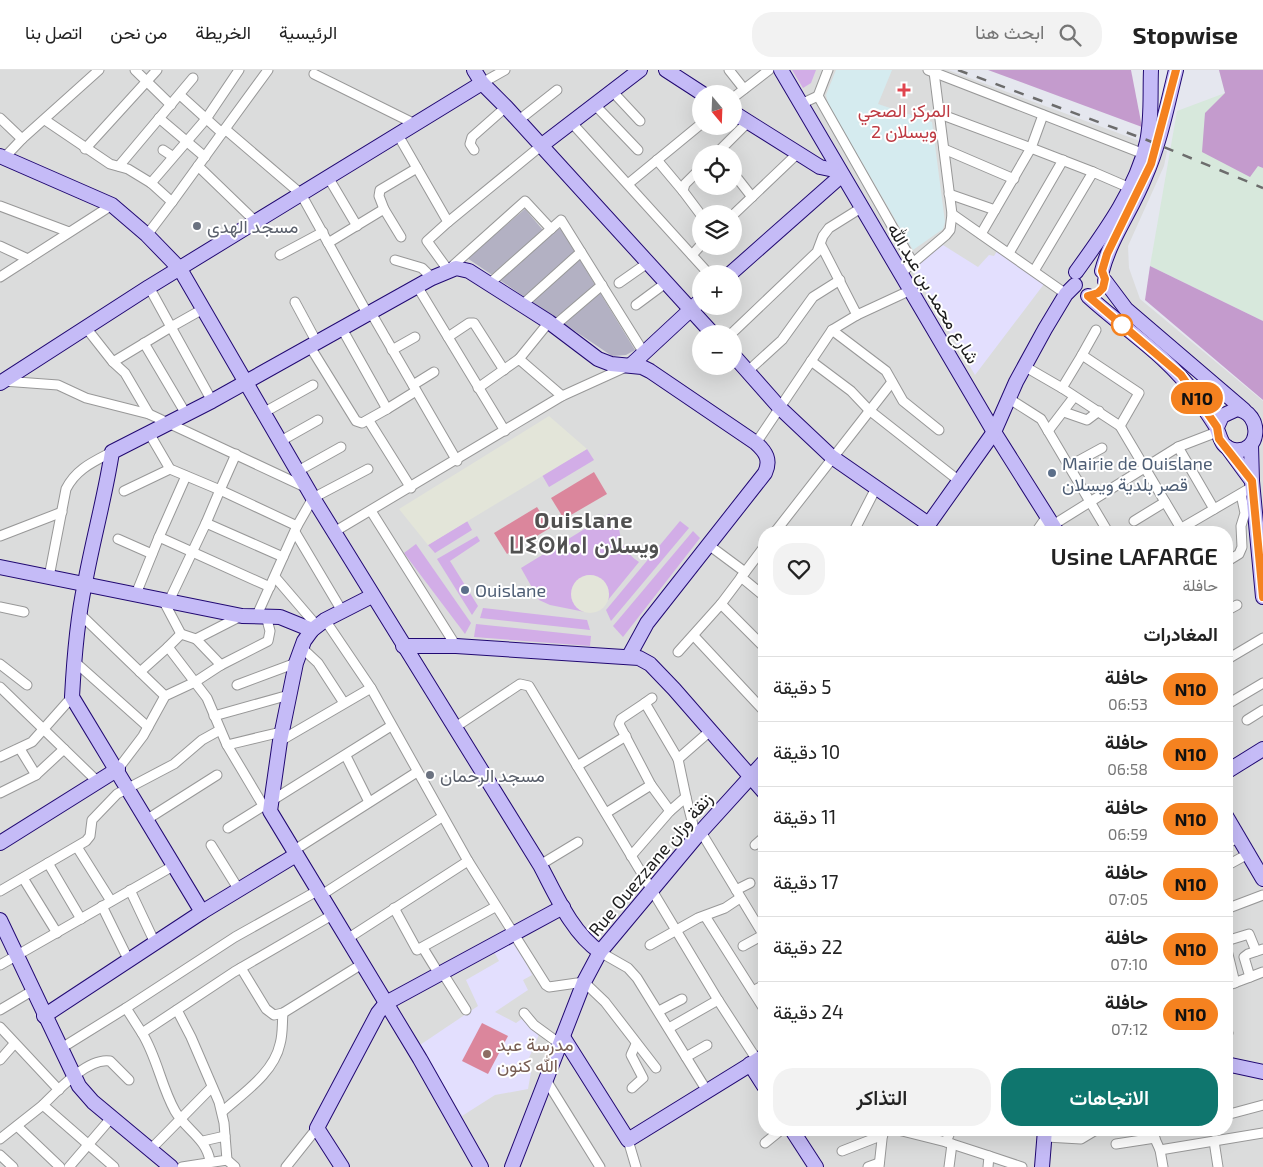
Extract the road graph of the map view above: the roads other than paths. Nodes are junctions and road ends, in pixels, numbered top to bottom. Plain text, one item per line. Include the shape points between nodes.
1 (99, 70) edge
2 (135, 70) edge
3 (157, 70) edge
4 (239, 70) edge
5 (268, 70) edge
6 (474, 70) edge
7 (505, 70) edge
8 (640, 70) edge
9 (666, 70) edge
10 (729, 70) edge
11 (769, 70) edge
12 (781, 70) edge
13 (828, 70) edge
14 (1151, 70) edge
15 (1176, 70) edge
16 (313, 71) edge
17 (931, 71) edge
18 (193, 78) dead end
19 (146, 81) junction
20 (482, 83) junction
21 (692, 87) edge
22 (744, 88) joint
23 (557, 90) dead end
24 (612, 91) junction
25 (180, 95) junction
26 (818, 96) junction
27 (801, 104) junction
28 (171, 105) junction
29 (595, 105) junction
30 (506, 107) junction
31 (940, 114) junction
32 (1043, 115) junction
33 (0, 118) edge
34 (159, 118) junction
35 (742, 118) edge
36 (206, 119) junction
37 (45, 120) junction
38 (519, 120) junction
39 (640, 121) dead end
40 (571, 122) junction
41 (748, 122) junction
42 (415, 124) junction
43 (223, 131) junction
44 (692, 131) edge
45 (398, 135) junction
46 (22, 138) junction
47 (184, 141) junction
48 (542, 145) junction
49 (725, 145) edge
50 (1031, 148) junction
51 (85, 149) junction
52 (944, 149) junction
53 (163, 150) dead end
54 (474, 150) dead end
55 (638, 150) dead end
56 (797, 154) junction
57 (1144, 154) junction
58 (172, 156) junction
59 (1, 157) edge
60 (205, 157) junction
61 (657, 160) junction
62 (1063, 160) junction
63 (119, 166) junction
64 (198, 166) junction
65 (858, 166) junction
66 (417, 168) junction
67 (1093, 172) junction
68 (840, 173) junction
69 (328, 177) junction
70 (692, 177) edge
71 (1014, 179) junction
72 (151, 183) junction
73 (628, 184) junction
74 (742, 184) edge
75 (1130, 188) junction
76 (684, 191) junction
77 (301, 194) junction
78 (950, 194) junction
79 (752, 197) junction
80 (172, 202) junction
81 (112, 205) junction
82 (694, 205) edge
83 (0, 206) edge
84 (742, 206) edge
85 (861, 208) junction
86 (384, 210) junction
87 (995, 210) junction
88 (952, 214) junction
89 (256, 222) junction
90 (448, 222) junction
91 (357, 226) junction
92 (551, 229) junction
93 (69, 232) junction
94 (323, 232) junction
95 (981, 234) junction
96 (898, 235) junction
97 (147, 236) junction
98 (400, 237) dead end
99 (328, 243) junction
100 (0, 246) edge
101 (821, 246) junction
102 (581, 252) junction
103 (1009, 253) junction
104 (280, 255) dead end
105 (692, 255) joint
106 (891, 256) junction
107 (28, 259) junction
108 (395, 260) dead end
109 (649, 262) junction
110 (914, 262) junction
111 (701, 265) edge
112 (740, 265) edge
113 (180, 269) junction
114 (448, 270) junction
115 (1034, 271) junction
116 (901, 273) junction
117 (1104, 276) junction
118 (0, 278) edge
119 (432, 278) junction
120 (840, 280) junction
121 (667, 282) junction
122 (619, 283) dead end
123 (489, 284) junction
124 (602, 285) junction
125 (417, 286) junction
126 (149, 287) junction
127 (1077, 288) junction
128 (911, 290) junction
129 (295, 302) dead end
130 (692, 302) edge
131 (522, 305) junction
132 (636, 306) dead end
133 (203, 309) junction
134 (692, 309) edge
135 (369, 312) junction
136 (857, 315) junction
137 (552, 324) junction
138 (740, 325) edge
139 (171, 327) junction
140 (341, 327) junction
141 (87, 329) junction
142 (832, 330) junction
143 (1096, 330) dead end
144 (415, 337) dead end
145 (448, 337) junction
146 (144, 343) junction
147 (312, 343) junction
148 (392, 350) junction
149 (644, 353) junction
150 (1082, 355) junction
151 (519, 360) junction
152 (811, 361) junction
153 (113, 362) junction
154 (631, 365) junction
155 (742, 365) edge
156 (1024, 366) junction
157 (504, 370) junction
158 (748, 371) junction
159 (434, 372) dead end
160 (1, 382) edge
161 (245, 382) junction
162 (892, 382) junction
163 (313, 385) dead end
164 (415, 388) junction
165 (478, 388) junction
166 (1062, 388) junction
167 (562, 396) junction
168 (1074, 397) junction
169 (1008, 398) junction
170 (212, 401) junction
171 (780, 408) junction
172 (387, 409) junction
173 (868, 410) junction
174 (1099, 411) junction
175 (1064, 412) junction
176 (263, 413) junction
177 (149, 414) junction
178 (186, 414) junction
179 (318, 420) dead end
180 (369, 421) junction
181 (170, 423) junction
182 (1120, 426) junction
183 (1255, 429) edge
184 (939, 430) dead end
185 (1217, 430) junction
186 (505, 431) junction
187 (1048, 431) junction
188 (994, 432) junction
189 (149, 433) junction
190 (279, 442) junction
191 (756, 443) junction
192 (341, 446) dead end
193 (1178, 447) junction
194 (1227, 447) junction
195 (1102, 448) dead end
196 (112, 452) junction
197 (236, 454) junction
198 (832, 457) junction
199 (457, 461) junction
200 (1069, 466) junction
201 (1145, 468) junction
202 (170, 469) junction
203 (368, 469) dead end
204 (298, 471) junction
205 (186, 476) junction
206 (958, 480) junction
207 (411, 488) junction
208 (876, 488) junction
209 (220, 490) junction
210 (124, 491) dead end
211 (1252, 491) edge
212 (310, 493) junction
213 (1091, 502) junction
214 (1165, 502) junction
215 (1214, 509) junction
216 (372, 510) junction
217 (62, 512) junction
218 (1134, 521) dead end
219 (206, 523) junction
220 (1052, 524) edge
221 (780, 526) edge
222 (858, 526) edge
223 (924, 526) edge
224 (930, 526) edge
225 (1105, 526) edge
226 (1179, 526) edge
227 (1189, 526) edge
228 (296, 529) junction
229 (334, 532) junction
230 (0, 536) edge
231 (160, 537) junction
232 (118, 539) dead end
233 (710, 546) junction
234 (192, 553) junction
235 (152, 554) junction
236 (758, 555) edge
237 (283, 557) junction
238 (1233, 558) edge
239 (0, 567) edge
240 (1262, 571) edge
241 (743, 575) junction
242 (49, 577) junction
243 (275, 577) junction
244 (84, 584) junction
245 (270, 587) junction
246 (758, 590) edge
247 (136, 594) junction
248 (372, 596) junction
249 (1263, 596) edge
250 (166, 601) junction
251 (721, 604) junction
252 (1237, 605) dead end
253 (0, 607) edge
254 (1233, 607) edge
255 (342, 611) junction
256 (24, 612) dead end
257 (80, 614) junction
258 (242, 616) junction
259 (262, 616) junction
260 (318, 625) junction
261 (181, 634) junction
262 (694, 636) junction
263 (1263, 638) edge
264 (196, 639) junction
265 (758, 641) edge
266 (404, 646) junction
267 (456, 646) junction
268 (168, 647) junction
269 (302, 648) junction
270 (678, 652) dead end
271 (628, 656) junction
272 (1233, 656) edge
273 (74, 661) junction
274 (296, 663) junction
275 (0, 664) edge
276 (221, 665) junction
277 (140, 672) junction
278 (196, 682) junction
279 (1263, 683) edge
280 (27, 685) dead end
281 (237, 685) dead end
282 (0, 688) edge
283 (371, 688) junction
284 (289, 695) junction
285 (165, 696) junction
286 (72, 697) junction
287 (1233, 701) edge
288 (344, 703) junction
289 (758, 705) edge
290 (1263, 710) edge
291 (214, 716) junction
292 (1247, 720) dead end
293 (391, 726) junction
294 (148, 728) junction
295 (454, 728) junction
296 (43, 730) junction
297 (220, 730) junction
298 (710, 730) junction
299 (626, 736) junction
300 (281, 737) junction
301 (227, 745) junction
302 (20, 749) junction
303 (64, 749) junction
304 (1263, 750) edge
305 (346, 756) junction
306 (0, 757) edge
307 (678, 758) junction
308 (577, 766) junction
309 (758, 768) edge
310 (1233, 768) edge
311 (118, 770) junction
312 (417, 772) junction
313 (36, 775) junction
314 (217, 775) dead end
315 (750, 777) junction
316 (99, 783) junction
317 (651, 785) junction
318 (758, 786) edge
319 (128, 788) junction
320 (0, 792) edge
321 (686, 797) junction
322 (369, 802) junction
323 (267, 806) junction
324 (670, 811) junction
325 (606, 813) junction
326 (442, 817) junction
327 (146, 820) junction
328 (228, 828) dead end
329 (1233, 828) edge
330 (699, 835) junction
331 (1239, 838) junction
332 (1233, 841) edge
333 (578, 842) dead end
334 (758, 842) edge
335 (0, 843) edge
336 (212, 845) dead end
337 (755, 845) dead end
338 (77, 847) junction
339 (294, 853) junction
340 (1248, 854) junction
341 (631, 856) junction
342 (468, 861) junction
343 (1233, 862) edge
344 (48, 864) junction
345 (173, 866) junction
346 (540, 866) junction
347 (23, 878) junction
348 (1263, 879) edge
349 (750, 883) dead end
350 (130, 890) junction
351 (239, 890) junction
352 (654, 890) junction
353 (0, 891) edge
354 (319, 894) junction
355 (738, 894) junction
356 (1263, 895) edge
357 (111, 901) junction
358 (102, 906) junction
359 (1233, 906) edge
360 (495, 907) junction
361 (563, 907) junction
362 (394, 908) junction
363 (202, 912) junction
364 (332, 915) junction
365 (705, 916) junction
366 (81, 919) junction
367 (758, 919) edge
368 (0, 920) edge
369 (677, 929) junction
370 (57, 933) junction
371 (515, 935) junction
372 (758, 938) edge
373 (348, 939) junction
374 (1233, 939) edge
375 (155, 943) junction
376 (650, 945) dead end
377 (743, 946) dead end
378 (423, 948) junction
379 (1259, 950) edge
380 (600, 952) junction
381 (16, 956) junction
382 (129, 960) junction
383 (362, 964) junction
384 (0, 966) edge
385 (241, 968) junction
386 (1263, 972) edge
387 (440, 973) junction
388 (1250, 977) junction
389 (584, 982) junction
390 (1233, 984) edge
391 (758, 988) edge
392 (32, 991) junction
393 (753, 991) junction
394 (682, 999) dead end
395 (758, 999) edge
396 (718, 1000) junction
397 (386, 1003) junction
398 (126, 1008) junction
399 (0, 1010) edge
400 (177, 1010) junction
401 (466, 1010) dead end
402 (659, 1011) junction
403 (283, 1012) junction
404 (524, 1013) dead end
405 (44, 1016) junction
406 (0, 1027) edge
407 (669, 1028) junction
408 (142, 1033) junction
409 (561, 1041) junction
410 (14, 1044) junction
411 (636, 1044) junction
412 (707, 1045) dead end
413 (60, 1049) junction
414 (686, 1057) junction
415 (0, 1060) edge
416 (757, 1060) edge
417 (1233, 1066) edge
418 (656, 1068) dead end
419 (1263, 1072) edge
420 (74, 1076) junction
421 (129, 1080) dead end
422 (546, 1080) junction
423 (212, 1087) junction
424 (632, 1088) dead end
425 (58, 1090) junction
426 (707, 1091) junction
427 (43, 1105) junction
428 (1263, 1105) edge
429 (222, 1112) junction
430 (1233, 1113) edge
431 (112, 1117) junction
432 (180, 1118) junction
433 (17, 1126) junction
434 (318, 1128) junction
435 (1263, 1133) edge
436 (1233, 1135) edge
437 (225, 1136) junction
438 (773, 1136) edge
439 (796, 1136) edge
440 (874, 1136) edge
441 (883, 1136) edge
442 (922, 1136) edge
443 (950, 1136) edge
444 (1046, 1136) edge
445 (1064, 1136) edge
446 (1086, 1136) edge
447 (1146, 1136) edge
448 (1154, 1136) edge
449 (1223, 1136) edge
450 (0, 1139) edge
451 (628, 1140) junction
452 (1214, 1141) junction
453 (203, 1142) junction
454 (764, 1143) dead end
455 (949, 1143) junction
456 (1116, 1144) dead end
457 (88, 1145) junction
458 (151, 1149) junction
459 (1160, 1150) junction
460 (842, 1151) dead end
461 (0, 1155) edge
462 (989, 1156) junction
463 (227, 1160) junction
464 (210, 1161) junction
465 (879, 1165) edge
466 (13, 1167) edge
467 (60, 1167) edge
468 (69, 1167) edge
469 (114, 1167) edge
470 (171, 1167) edge
471 (182, 1167) edge
472 (235, 1167) edge
473 (286, 1167) edge
474 (342, 1167) edge
475 (482, 1167) edge
476 (512, 1167) edge
477 (600, 1167) edge
478 (636, 1167) edge
479 (816, 1167) edge
480 (868, 1167) edge
481 (949, 1167) edge
482 (988, 1167) edge
483 (1022, 1167) edge
484 (1042, 1167) edge
485 (1163, 1167) edge
486 (1218, 1167) edge

1 - 37 street
2 - 19 street
3 - 19 street
4 - 36 street
5 - 43 street
6 - 20 street
7 - 20 street
8 - 24 street
9 - 21 street
10 - 22 street
11 - 22 street
12 - 27 street, شارع محمد بن عبد الله
13 - 26 street
14 - 57 street via 1150,119
15 - 117 street via 1151,164 1111,242
16 - 42 street
17 - 31 street
17 - 32 street
18 - 25 street
19 - 28 street
19 - 51 street
20 - 30 street
20 - 42 street
23 - 38 street
24 - 29 street
24 - 39 street
25 - 28 street
25 - 36 street
26 - 27 street
26 - 65 street
27 - 68 street, شارع محمد بن عبد الله
28 - 34 street
29 - 40 street
29 - 55 street
30 - 38 street
30 - 54 street via 472,137 470,144
31 - 50 street
31 - 52 street
32 - 50 street
32 - 57 street
33 - 46 street
34 - 47 street
34 - 63 street
35 - 41 street
36 - 43 street
36 - 47 street
37 - 46 street
37 - 51 street
38 - 48 street
40 - 48 street
40 - 73 street
41 - 49 street
41 - 56 street
42 - 45 street
43 - 60 street
43 - 77 street
44 - 61 street
45 - 66 street
45 - 69 street
46 - 59 street
47 - 58 street
47 - 60 street
48 - 90 street
48 - 109 street
50 - 62 street
50 - 71 street
51 - 63 street
52 - 71 street
52 - 78 street
53 - 58 street
56 - 68 street via 820,167
56 - 79 street
57 - 75 street
58 - 72 street
59 - 81 street
60 - 64 street
61 - 73 street
61 - 76 street
62 - 67 street
62 - 103 street
63 - 72 street
64 - 80 street
64 - 89 street
65 - 68 street
65 - 96 street
66 - 86 street via 380,190
66 - 90 street
67 - 75 street
67 - 115 street
68 - 85 street, شارع محمد بن عبد الله
68 - 112 street
69 - 77 street
69 - 91 street
70 - 76 street via 685,184
71 - 87 street
72 - 80 street
73 - 105 street
74 - 79 street
75 - 127 street
76 - 82 street
77 - 89 street
77 - 94 street
78 - 87 street
78 - 88 street
79 - 84 street
80 - 97 street
81 - 93 street
81 - 97 street
83 - 93 street
85 - 101 street via 829,228 822,236
85 - 106 street, شارع محمد بن عبد الله
86 - 91 street
86 - 98 street
87 - 95 street
88 - 95 street
88 - 110 street via 950,230
89 - 113 street
90 - 114 street via 427,241
91 - 99 street
92 - 102 street via 561,220
92 - 114 street via 525,201
92 - 123 street
93 - 107 street
94 - 99 street
94 - 104 street
95 - 103 street
96 - 106 street
96 - 110 street
97 - 113 street
99 - 135 street
100 - 107 street
101 - 120 street
101 - 138 street
102 - 124 street
102 - 131 street
103 - 115 street
105 - 111 street
106 - 116 street, شارع محمد بن عبد الله
107 - 118 street
108 - 119 street via 422,268
109 - 121 street
109 - 122 street
110 - 116 street
113 - 126 street
113 - 133 street
114 - 119 street
114 - 123 street via 469,271
115 - 127 street
116 - 128 street, شارع محمد بن عبد الله
117 - 127 street via 1098,293
117 - 127 street via 1098,267 1088,265
117 - 183 street via 1126,309
119 - 125 street
120 - 136 street
120 - 158 street via 813,297 782,340
121 - 130 street
121 - 132 street
123 - 131 street
124 - 137 street
124 - 149 street
125 - 135 street
125 - 145 street
126 - 139 street
126 - 141 street
127 - 156 street via 1059,308
127 - 185 street via 1181,375
128 - 136 street
128 - 188 street, شارع محمد بن عبد الله
129 - 147 street
131 - 137 street
133 - 139 street
133 - 161 street
134 - 149 street
135 - 140 street
135 - 148 street
136 - 142 street
137 - 151 street
137 - 154 street via 598,359 611,364
139 - 146 street
139 - 170 street
140 - 147 street
140 - 172 street
141 - 153 street
141 - 160 street
142 - 152 street
142 - 162 street via 886,371
143 - 150 street
144 - 148 street
145 - 157 street via 474,322
145 - 165 street
146 - 153 street
146 - 178 street
147 - 161 street
147 - 180 street via 353,419 359,423
148 - 164 street
149 - 154 street
150 - 166 street
150 - 182 street via 1138,392
151 - 157 street
151 - 167 street
152 - 171 street
152 - 173 street via 851,391
153 - 177 street via 125,373
154 - 167 street
154 - 191 street via 650,371
155 - 158 street
156 - 166 street
156 - 169 street
157 - 165 street
158 - 171 street
159 - 164 street
160 - 177 street via 58,385 86,398
161 - 170 street
161 - 176 street
162 - 173 street
162 - 184 street via 903,401
163 - 176 street
164 - 172 street
164 - 199 street
165 - 186 street
166 - 168 street
167 - 186 street
168 - 174 street
168 - 175 street
169 - 187 street via 1040,419
169 - 188 street
170 - 178 street
171 - 191 street
171 - 198 street
172 - 180 street
173 - 198 street
173 - 206 street
174 - 175 street via 1086,420
174 - 182 street
175 - 187 street
176 - 190 street
177 - 181 street
178 - 181 street
179 - 190 street
180 - 207 street
181 - 189 street
181 - 197 street
182 - 201 street
183 - 185 street via 1237,409 1226,413
183 - 194 street via 1240,450
183 - 211 street
185 - 193 street
185 - 194 street via 1219,439
186 - 199 street
187 - 200 street
188 - 206 street
188 - 220 street, شارع محمد بن عبد الله
189 - 196 street
189 - 202 street
190 - 204 street
191 - 233 street via 768,459 766,473
192 - 204 street
193 - 201 street
193 - 215 street
194 - 211 street
195 - 200 street
196 - 217 street via 80,469 72,477
196 - 244 street
197 - 209 street
197 - 212 street
198 - 208 street
198 - 221 street
199 - 207 street
200 - 213 street
201 - 213 street
201 - 214 street
202 - 205 street
202 - 210 street
203 - 212 street
204 - 212 street
205 - 209 street
205 - 231 street
206 - 224 street
207 - 216 street
208 - 222 street
208 - 223 street
209 - 219 street
209 - 228 street
211 - 215 street
211 - 238 street via 1242,526 1242,547
211 - 240 street
212 - 228 street
212 - 229 street
213 - 220 street
213 - 225 street
214 - 218 street
214 - 226 street
215 - 227 street
216 - 229 street
216 - 267 street
217 - 230 street
217 - 242 street
219 - 234 street
219 - 237 street
228 - 237 street
228 - 255 street
229 - 248 street
231 - 234 street
231 - 235 street
232 - 235 street
233 - 241 street
233 - 271 street via 647,623
234 - 245 street
234 - 250 street
235 - 247 street
236 - 241 street
237 - 243 street
239 - 242 street
240 - 249 street
241 - 246 street
241 - 251 street
242 - 244 street
243 - 245 street
243 - 260 street
244 - 247 street
244 - 257 street
245 - 259 street
247 - 250 street
248 - 255 street
248 - 266 street
250 - 258 street
250 - 261 street
251 - 262 street
251 - 265 street
252 - 254 street
253 - 256 street
255 - 260 street
257 - 273 street
257 - 277 street
258 - 259 street
258 - 264 street
259 - 260 street
259 - 276 street via 270,631 268,641
260 - 269 street
260 - 283 street
261 - 264 street
261 - 268 street
262 - 270 street
262 - 289 street
263 - 272 street
264 - 276 street
266 - 267 street
266 - 295 street
267 - 271 street
268 - 277 street
268 - 278 street
269 - 274 street
269 - 288 street via 318,663
271 - 298 street via 650,664
273 - 286 street
273 - 294 street
274 - 281 street
274 - 284 street
275 - 280 street
276 - 278 street
277 - 285 street
278 - 285 street
278 - 291 street
279 - 287 street
282 - 296 street
283 - 288 street
283 - 293 street
284 - 291 street
284 - 300 street
285 - 294 street
286 - 296 street
286 - 311 street
288 - 300 street
290 - 292 street
291 - 297 street
293 - 305 street
293 - 312 street
294 - 311 street
295 - 308 street via 524,683 529,686
295 - 346 street
296 - 302 street
296 - 303 street
297 - 301 street
297 - 319 street via 202,740 174,764
298 - 307 street
298 - 315 street
299 - 307 street via 619,724 620,719 648,701
299 - 308 street
299 - 317 street
300 - 301 street
300 - 323 street
301 - 323 street
302 - 306 street
302 - 313 street
303 - 313 street
303 - 316 street
304 - 310 street
305 - 322 street
305 - 323 street
307 - 321 street
308 - 325 street
309 - 315 street, Rue Ouezzane زنقة وزان
311 - 316 street
311 - 319 street
312 - 322 street
312 - 326 street
313 - 320 street
314 - 327 street
315 - 318 street
315 - 330 street, Rue Ouezzane زنقة وزان
316 - 335 street
317 - 324 street
317 - 325 street
319 - 327 street
319 - 338 street via 117,794 92,820 89,838
321 - 324 street
321 - 330 street
322 - 339 street
323 - 328 street
323 - 339 street
324 - 341 street
325 - 341 street
326 - 342 street
326 - 354 street
327 - 345 street
329 - 331 street
330 - 352 street, Rue Ouezzane زنقة وزان
330 - 355 street
331 - 332 street
331 - 340 street
333 - 346 street
334 - 337 street
336 - 351 street
338 - 344 street
338 - 357 street
339 - 351 street
339 - 354 street
340 - 343 street
340 - 348 street
341 - 352 street
342 - 360 street
342 - 362 street
344 - 347 street
344 - 366 street
345 - 350 street
345 - 363 street
346 - 361 street
347 - 353 street
347 - 370 street
349 - 355 street
350 - 357 street
350 - 375 street
351 - 363 street
352 - 369 street
352 - 380 street, Rue Ouezzane زنقة وزان
354 - 364 street
354 - 398 street via 235,937
355 - 365 street via 725,908
355 - 367 street
356 - 359 street
357 - 358 street
358 - 366 street
358 - 382 street
360 - 371 street
360 - 378 street
361 - 371 street
361 - 380 street via 590,945
362 - 373 street
362 - 378 street via 416,950
363 - 375 street
364 - 373 street
364 - 385 street
365 - 369 street
365 - 393 street
366 - 370 street
368 - 381 street
369 - 376 street
369 - 396 street
370 - 381 street
371 - 387 street
371 - 389 street via 548,987
372 - 377 street
373 - 383 street
374 - 379 street via 1249,934
375 - 382 street
378 - 387 street
379 - 388 street via 1244,957
380 - 389 street, Rue Ouezzane زنقة وزان
380 - 402 street via 628,968
381 - 384 street
381 - 392 street
382 - 405 street
383 - 397 street
383 - 403 street
385 - 400 street
385 - 403 street via 266,1009 274,1015
386 - 388 street
387 - 397 street
387 - 401 street
388 - 390 street
389 - 409 street, Rue Ouezzane زنقة وزان
389 - 411 street via 605,1002
391 - 393 street
392 - 399 street
392 - 405 street
393 - 395 street
394 - 402 street
396 - 407 street
396 - 416 street
397 - 434 street
397 - 475 street
398 - 408 street
398 - 413 street
400 - 408 street
400 - 423 street
402 - 407 street
403 - 429 street via 280,1046 268,1067
404 - 409 street via 534,1025
405 - 413 street
406 - 410 street
407 - 414 street
408 - 432 street
409 - 422 street, Rue Ouezzane زنقة وزان
409 - 451 street
410 - 415 street
410 - 425 street
411 - 418 street
411 - 424 street via 631,1055 643,1078
412 - 414 street
413 - 420 street
414 - 426 street
416 - 426 street
417 - 419 street
420 - 421 street via 106,1060 116,1065
420 - 425 street
420 - 431 street via 86,1094
422 - 476 street, Rue Ouezzane زنقة وزان
422 - 477 street
423 - 429 street
423 - 432 street
425 - 427 street
426 - 451 street
427 - 433 street
427 - 457 street
428 - 430 street
429 - 437 street
431 - 457 street
431 - 458 street
432 - 453 street
432 - 458 street
433 - 450 street
433 - 467 street
434 - 473 street
434 - 474 street
435 - 436 street
437 - 453 street
437 - 463 street
438 - 454 street
439 - 479 street
440 - 460 street
441 - 465 street
442 - 455 street
443 - 455 street
444 - 484 street
445 - 446 street via 1081,1139
447 - 456 street
448 - 459 street
449 - 452 street
451 - 478 street
452 - 459 street
452 - 486 street
453 - 464 street
455 - 462 street
455 - 481 street
457 - 468 street
457 - 469 street
458 - 470 street
459 - 485 street
461 - 466 street
462 - 482 street
462 - 483 street
463 - 464 street
463 - 472 street
464 - 471 street
465 - 480 street

